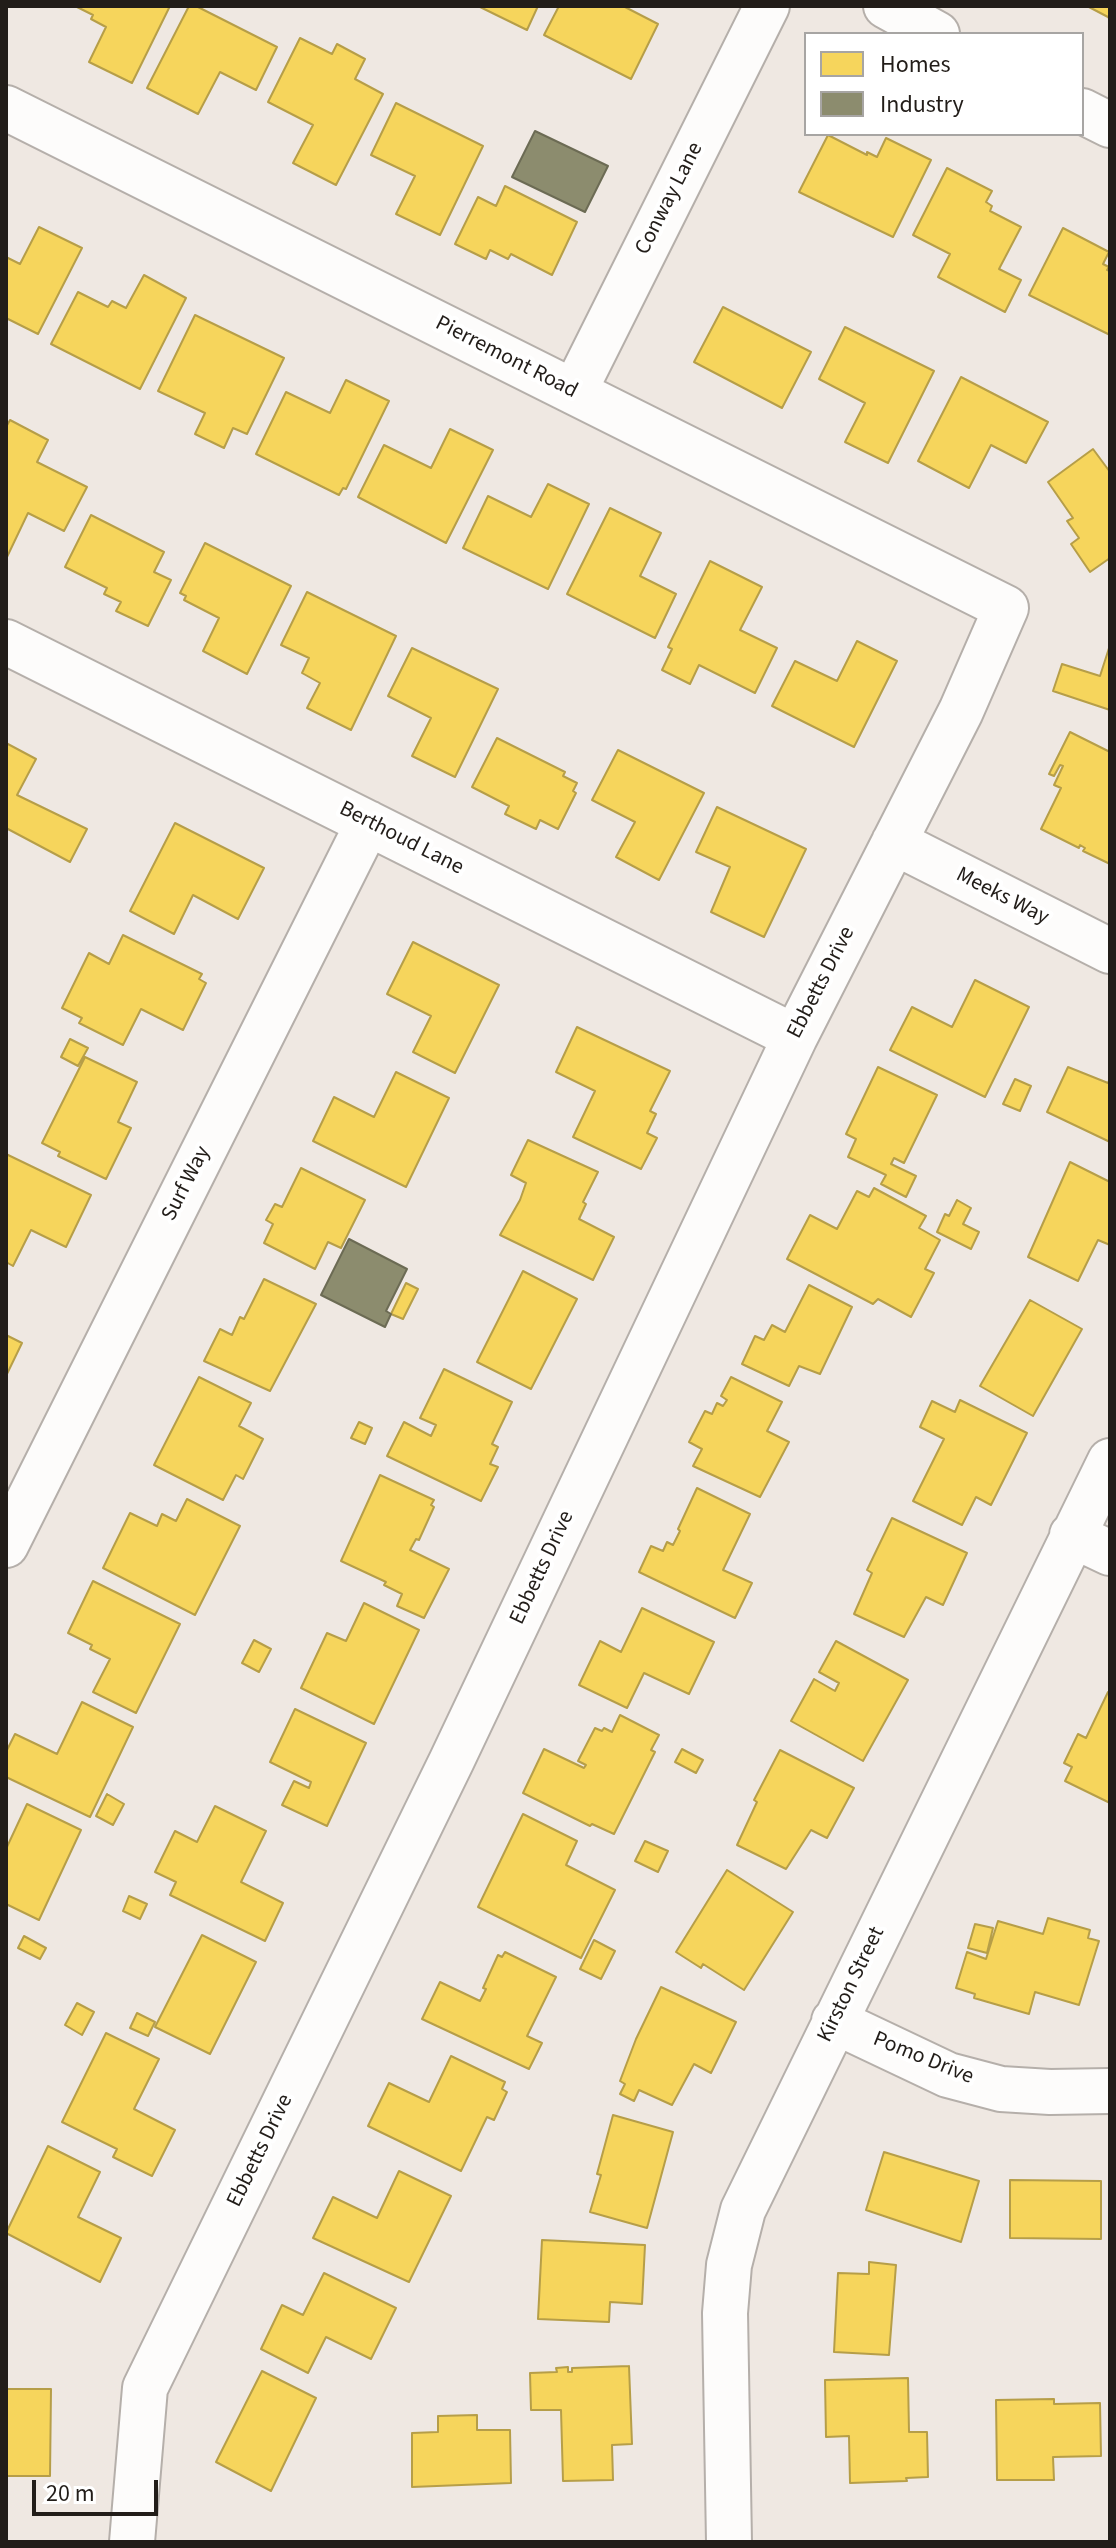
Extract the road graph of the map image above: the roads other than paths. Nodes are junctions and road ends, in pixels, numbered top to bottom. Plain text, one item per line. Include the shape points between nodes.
1 (767, 6) edge
2 (886, 6) edge
3 (933, 32) edge
4 (6, 108) edge
5 (1084, 112) edge
6 (1110, 125) edge
7 (574, 392) junction
8 (1006, 608) joint
9 (6, 642) edge
10 (368, 823) junction
11 (894, 842) junction
12 (1110, 951) edge
13 (795, 1037) junction
14 (1110, 1461) edge
15 (1091, 1544) edge
16 (6, 1545) edge
17 (834, 2021) junction
18 (1110, 2091) edge
19 (132, 2542) edge
20 (729, 2542) edge

1 - 7 street, Conway Lane
2 - 3 street
4 - 7 street, Pierremont Road
5 - 6 street
7 - 8 street, Pierremont Road
8 - 11 street, Ebbetts Drive
9 - 10 street, Berthoud Lane
10 - 13 street, Berthoud Lane
10 - 16 street, Surf Way
11 - 12 street, Meeks Way
11 - 13 street, Ebbetts Drive
13 - 19 street, Ebbetts Drive via 451,1762 145,2388
14 - 15 street, Kirston Street
15 - 17 street, Kirston Street
17 - 18 street, Pomo Drive via 948,2075 1001,2089
17 - 20 street, Kirston Street via 743,2210 729,2265

